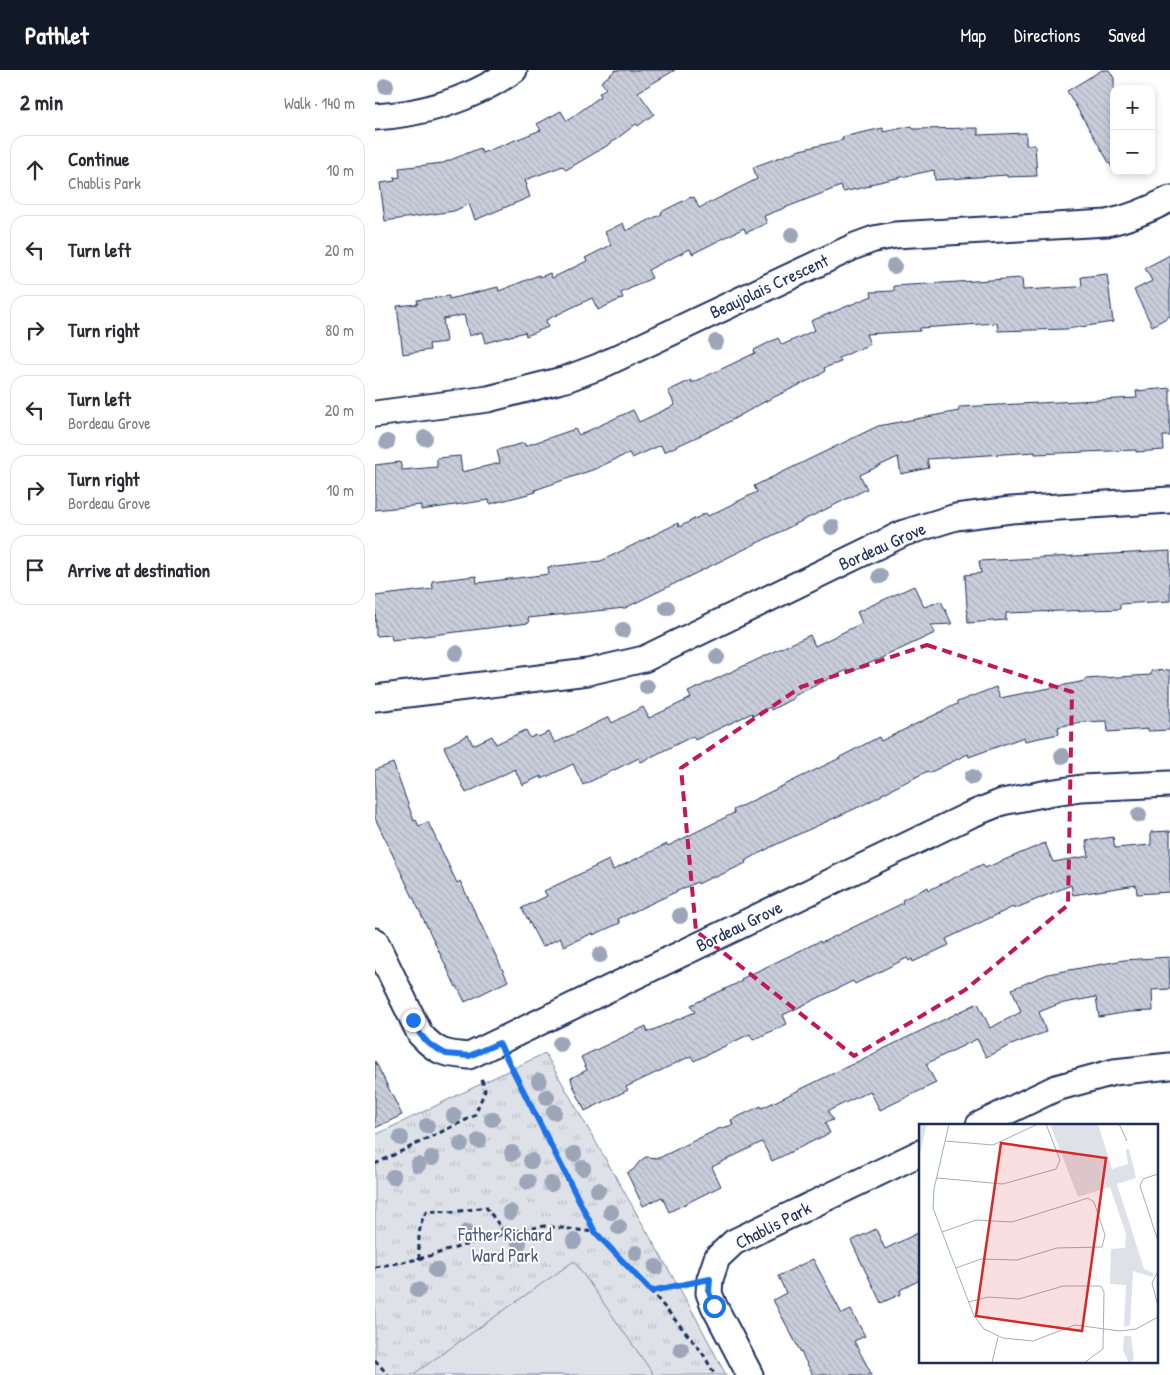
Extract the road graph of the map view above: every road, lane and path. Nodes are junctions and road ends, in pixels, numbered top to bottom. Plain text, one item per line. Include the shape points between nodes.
1 (514, 70) edge
2 (375, 117) edge
3 (1170, 199) edge
4 (375, 414) edge
5 (1170, 500) edge
6 (375, 698) edge
7 (1170, 784) edge
8 (375, 940) edge
9 (499, 1043) junction
10 (469, 1056) junction
11 (1170, 1066) edge
12 (981, 1124) edge
13 (919, 1153) edge
14 (375, 1164) edge
15 (595, 1232) junction
16 (505, 1234) junction
17 (419, 1259) junction
18 (375, 1267) edge
19 (710, 1279) junction
20 (651, 1291) junction
21 (375, 1360) edge
22 (388, 1375) edge
23 (715, 1375) edge
24 (750, 1375) edge

1 - 2 street via 456,101
3 - 4 street, Beaujolais Crescent via 1129,218 1107,223 873,239 566,379 488,399
5 - 6 street, Bordeau Grove via 1011,510 956,517 904,533 644,659 588,672
7 - 9 street, Bordeau Grove via 1081,788 1002,802
8 - 10 street via 420,1034 446,1054
9 - 10 street, Bordeau Grove
9 - 15 path
10 - 14 path via 480,1070 485,1091 474,1116
11 - 12 street via 1114,1072 1056,1088
13 - 19 street, Chablis Park via 734,1242 717,1258
15 - 16 path via 544,1226
15 - 20 path
16 - 17 path
16 - 17 path via 486,1207 454,1212 427,1211 419,1233
17 - 18 path
19 - 20 path
19 - 24 street, Chablis Park via 709,1292 714,1306
20 - 23 path via 702,1352
21 - 22 path

